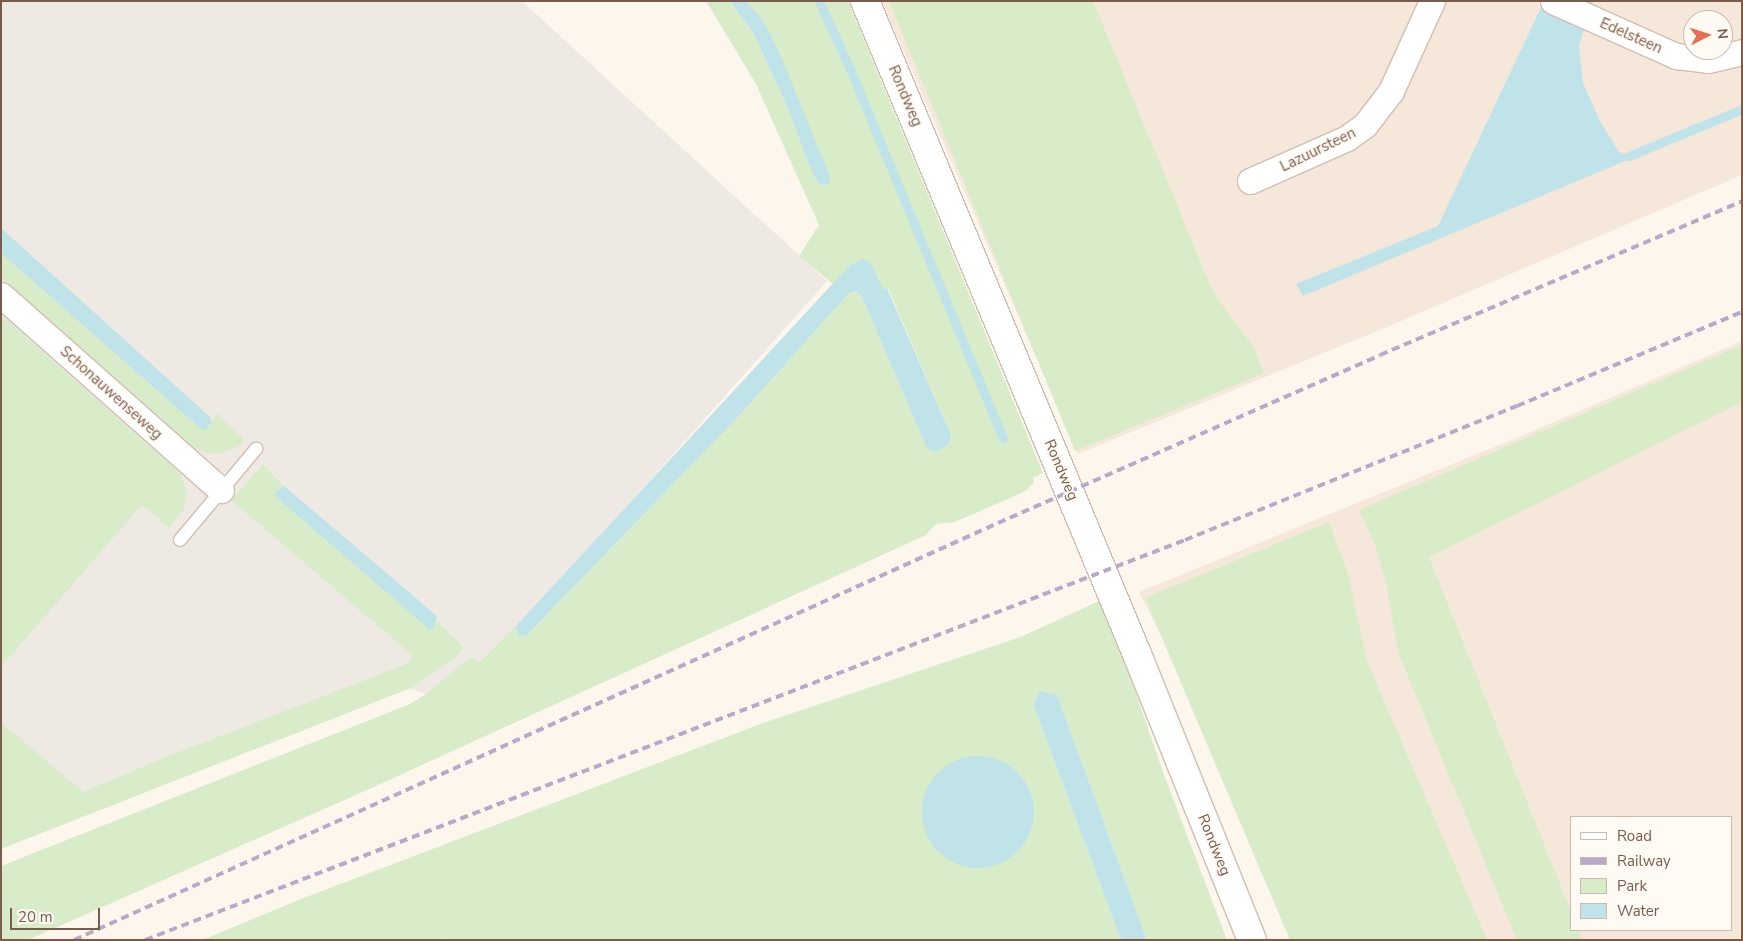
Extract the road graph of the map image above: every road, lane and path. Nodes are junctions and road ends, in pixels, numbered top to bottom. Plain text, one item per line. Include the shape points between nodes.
1 (865, 1) edge
2 (1432, 1) edge
3 (1553, 1) edge
4 (1742, 52) edge
5 (1250, 181) dead end
6 (1, 295) edge
7 (256, 449) dead end
8 (220, 490) junction
9 (180, 540) dead end
10 (1252, 940) edge

1 - 10 main road, Rondweg via 1137,654
2 - 5 street, Lazuursteen via 1391,91 1365,125 1347,138
3 - 4 street, Edelsteen via 1676,56 1708,60
6 - 8 street, Schonauwenseweg
7 - 8 lane
8 - 9 lane

